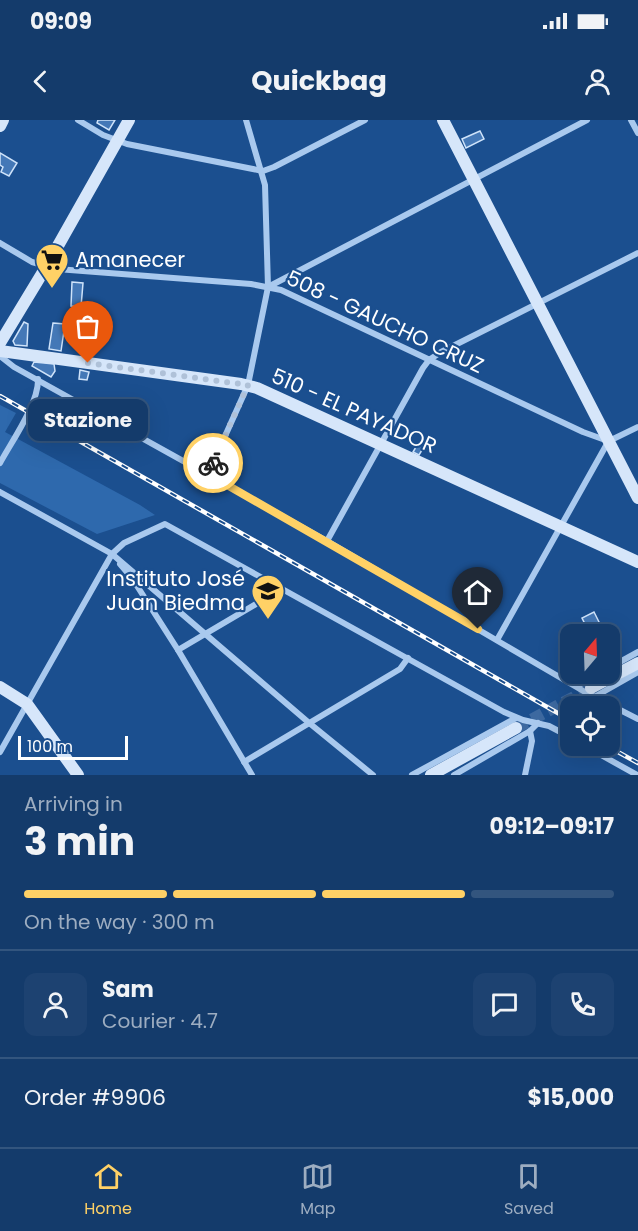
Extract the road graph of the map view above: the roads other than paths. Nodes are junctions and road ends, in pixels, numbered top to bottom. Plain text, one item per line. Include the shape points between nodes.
1 (3, 120) edge
2 (78, 120) edge
3 (129, 120) edge
4 (246, 120) edge
5 (365, 120) edge
6 (443, 120) edge
7 (588, 120) edge
8 (632, 120) edge
9 (0, 126) edge
10 (638, 133) edge
11 (117, 141) junction
12 (263, 171) junction
13 (473, 180) junction
14 (0, 243) edge
15 (638, 253) edge
16 (46, 267) junction
17 (268, 286) junction
18 (537, 304) junction
19 (0, 343) edge
20 (0, 351) edge
21 (0, 356) edge
22 (429, 360) junction
23 (38, 380) junction
24 (248, 385) junction
25 (638, 427) edge
26 (608, 441) junction
27 (381, 445) junction
28 (0, 463) edge
29 (208, 474) junction
30 (0, 492) edge
31 (638, 498) edge
32 (562, 526) junction
33 (327, 541) junction
34 (112, 554) junction
35 (638, 562) edge
36 (276, 585) junction
37 (204, 634) junction
38 (497, 640) junction
39 (178, 650) junction
40 (638, 652) edge
41 (408, 658) junction
42 (620, 662) edge
43 (638, 663) edge
44 (638, 672) edge
45 (581, 684) edge
46 (577, 686) junction
47 (0, 687) edge
48 (593, 692) junction
49 (27, 704) junction
50 (638, 719) edge
51 (308, 722) junction
52 (516, 723) junction
53 (538, 723) junction
54 (530, 731) junction
55 (560, 732) edge
56 (0, 752) edge
57 (603, 756) edge
58 (244, 762) junction
59 (453, 769) edge
60 (78, 775) edge
61 (252, 775) edge
62 (373, 775) edge
63 (412, 775) edge
64 (431, 775) edge
65 (525, 775) edge
66 (638, 775) edge

1 - 9 street
2 - 11 street
3 - 11 street
4 - 12 street
5 - 12 street
6 - 13 street
7 - 13 street
8 - 10 street
11 - 12 street
11 - 16 street
12 - 17 street
13 - 17 street
13 - 18 street
14 - 16 street, 508 - GAUCHO CRUZ
15 - 18 street
16 - 17 street, 508 - GAUCHO CRUZ
16 - 19 street
17 - 22 street, 508 - GAUCHO CRUZ
17 - 24 street
18 - 22 street
18 - 26 street
20 - 24 street, 510 - EL PAYADOR
21 - 23 street
22 - 26 street, 508 - GAUCHO CRUZ
22 - 27 street
23 - 28 street via 32,402
23 - 29 street
24 - 27 street, 510 - EL PAYADOR
24 - 29 street
25 - 26 street
26 - 31 street
26 - 32 street
27 - 32 street, 510 - EL PAYADOR
27 - 33 street
29 - 33 street
30 - 34 street
32 - 35 street, 510 - EL PAYADOR
32 - 38 street
33 - 38 street
34 - 36 street via 124,543 165,524
34 - 37 street
34 - 39 street
34 - 49 street
36 - 37 street via 268,597
36 - 41 street
37 - 39 street
37 - 51 street
38 - 46 street
39 - 58 street
40 - 42 street
41 - 51 street via 400,669
41 - 52 street
43 - 48 street
44 - 48 street
45 - 46 street
46 - 48 street
47 - 49 street
48 - 50 street
49 - 56 street
49 - 60 street
51 - 58 street
51 - 62 street
52 - 53 street
52 - 59 street
52 - 63 street
53 - 54 street
53 - 55 street
54 - 59 street
54 - 65 street via 532,741
57 - 66 street
58 - 61 street
59 - 64 street

